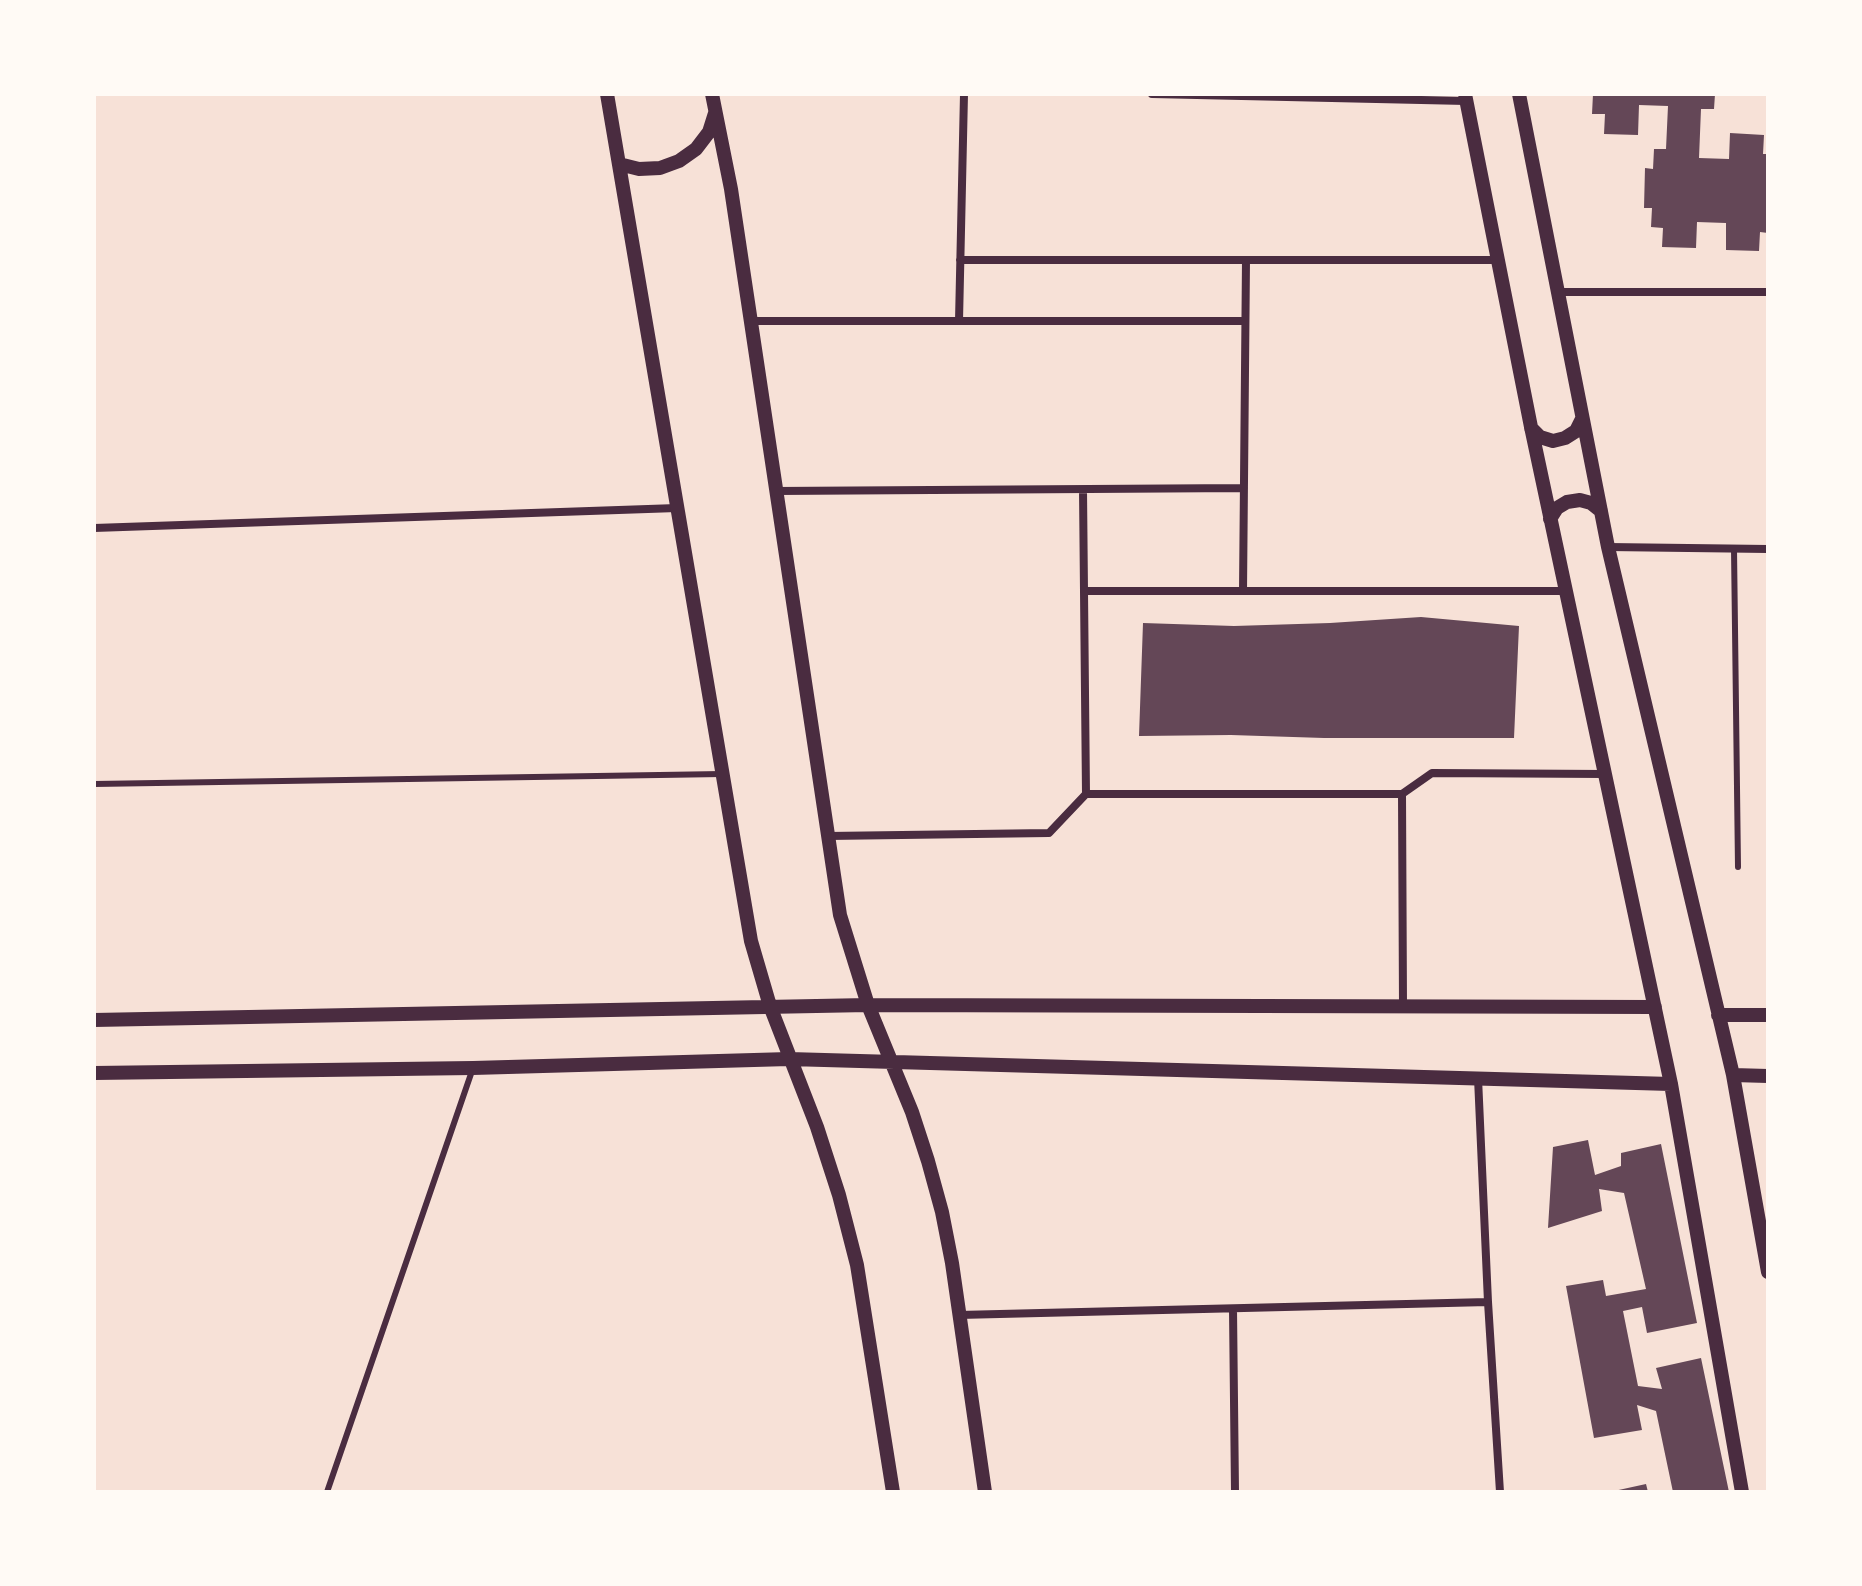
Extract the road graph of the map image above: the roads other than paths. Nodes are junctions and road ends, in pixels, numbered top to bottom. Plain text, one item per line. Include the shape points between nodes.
1 (607, 94) edge
2 (712, 94) edge
3 (964, 94) edge
4 (1152, 94) edge
5 (1519, 94) edge
6 (1466, 98) edge
7 (716, 113) junction
8 (619, 164) junction
9 (960, 260) junction
10 (1246, 260) junction
11 (1497, 260) junction
12 (1557, 292) junction
13 (1768, 292) edge
14 (750, 321) junction
15 (959, 321) junction
16 (1245, 321) junction
17 (1582, 419) junction
18 (1531, 427) junction
19 (1244, 488) junction
20 (1083, 490) junction
21 (776, 491) junction
22 (677, 508) junction
23 (1601, 511) junction
24 (1550, 519) junction
25 (94, 528) edge
26 (1608, 547) junction
27 (1734, 549) junction
28 (1768, 549) edge
29 (1084, 591) junction
30 (1243, 591) junction
31 (1566, 591) junction
32 (723, 774) junction
33 (1605, 774) junction
34 (94, 784) edge
35 (1086, 794) junction
36 (1402, 794) junction
37 (828, 836) junction
38 (1738, 867) dead end
39 (868, 1005) junction
40 (770, 1006) junction
41 (1403, 1006) junction
42 (1655, 1007) junction
43 (1718, 1015) junction
44 (1768, 1015) edge
45 (94, 1020) edge
46 (789, 1059) junction
47 (892, 1063) junction
48 (473, 1068) junction
49 (94, 1073) edge
50 (1733, 1075) junction
51 (1768, 1076) edge
52 (1478, 1078) junction
53 (1671, 1084) junction
54 (1768, 1272) edge
55 (1488, 1302) junction
56 (1233, 1309) junction
57 (959, 1315) junction
58 (327, 1492) edge
59 (893, 1492) edge
60 (985, 1492) edge
61 (1235, 1492) edge
62 (1500, 1492) edge
63 (1742, 1492) edge

1 - 8 street
2 - 7 street
3 - 9 street
4 - 6 street
5 - 12 street
6 - 11 street
7 - 8 street via 696,149 679,161 660,168
7 - 14 street
8 - 22 street
9 - 10 street
9 - 15 street
10 - 11 street
10 - 16 street
11 - 18 street
12 - 13 street
12 - 17 street
14 - 15 street
14 - 21 street
15 - 16 street
16 - 19 street
17 - 18 street via 1576,431 1553,441
17 - 23 street
18 - 24 street
19 - 20 street
19 - 30 street
20 - 21 street
20 - 29 street
21 - 37 street
22 - 25 street
22 - 32 street
23 - 24 street via 1580,500 1567,502
23 - 26 street
24 - 31 street
26 - 27 street
26 - 43 street
27 - 28 street
27 - 38 lane
29 - 30 street
29 - 35 street
30 - 31 street
31 - 33 street
32 - 34 lane
32 - 40 street via 751,941
33 - 36 street via 1432,773
33 - 42 street
35 - 36 street
35 - 37 street via 1049,833
36 - 41 street
37 - 39 street via 840,915
39 - 40 street
39 - 41 street
39 - 47 street
40 - 45 street
40 - 46 street
41 - 42 street
42 - 53 street
43 - 44 street
43 - 50 street
46 - 47 street
46 - 48 street
46 - 59 street via 817,1127 857,1265
47 - 52 street
47 - 57 street via 935,1186
48 - 49 street
48 - 58 lane
50 - 51 street
50 - 54 street
52 - 53 street
52 - 55 street
53 - 63 street
55 - 56 street
55 - 62 street
56 - 57 street
56 - 61 street
57 - 60 street

